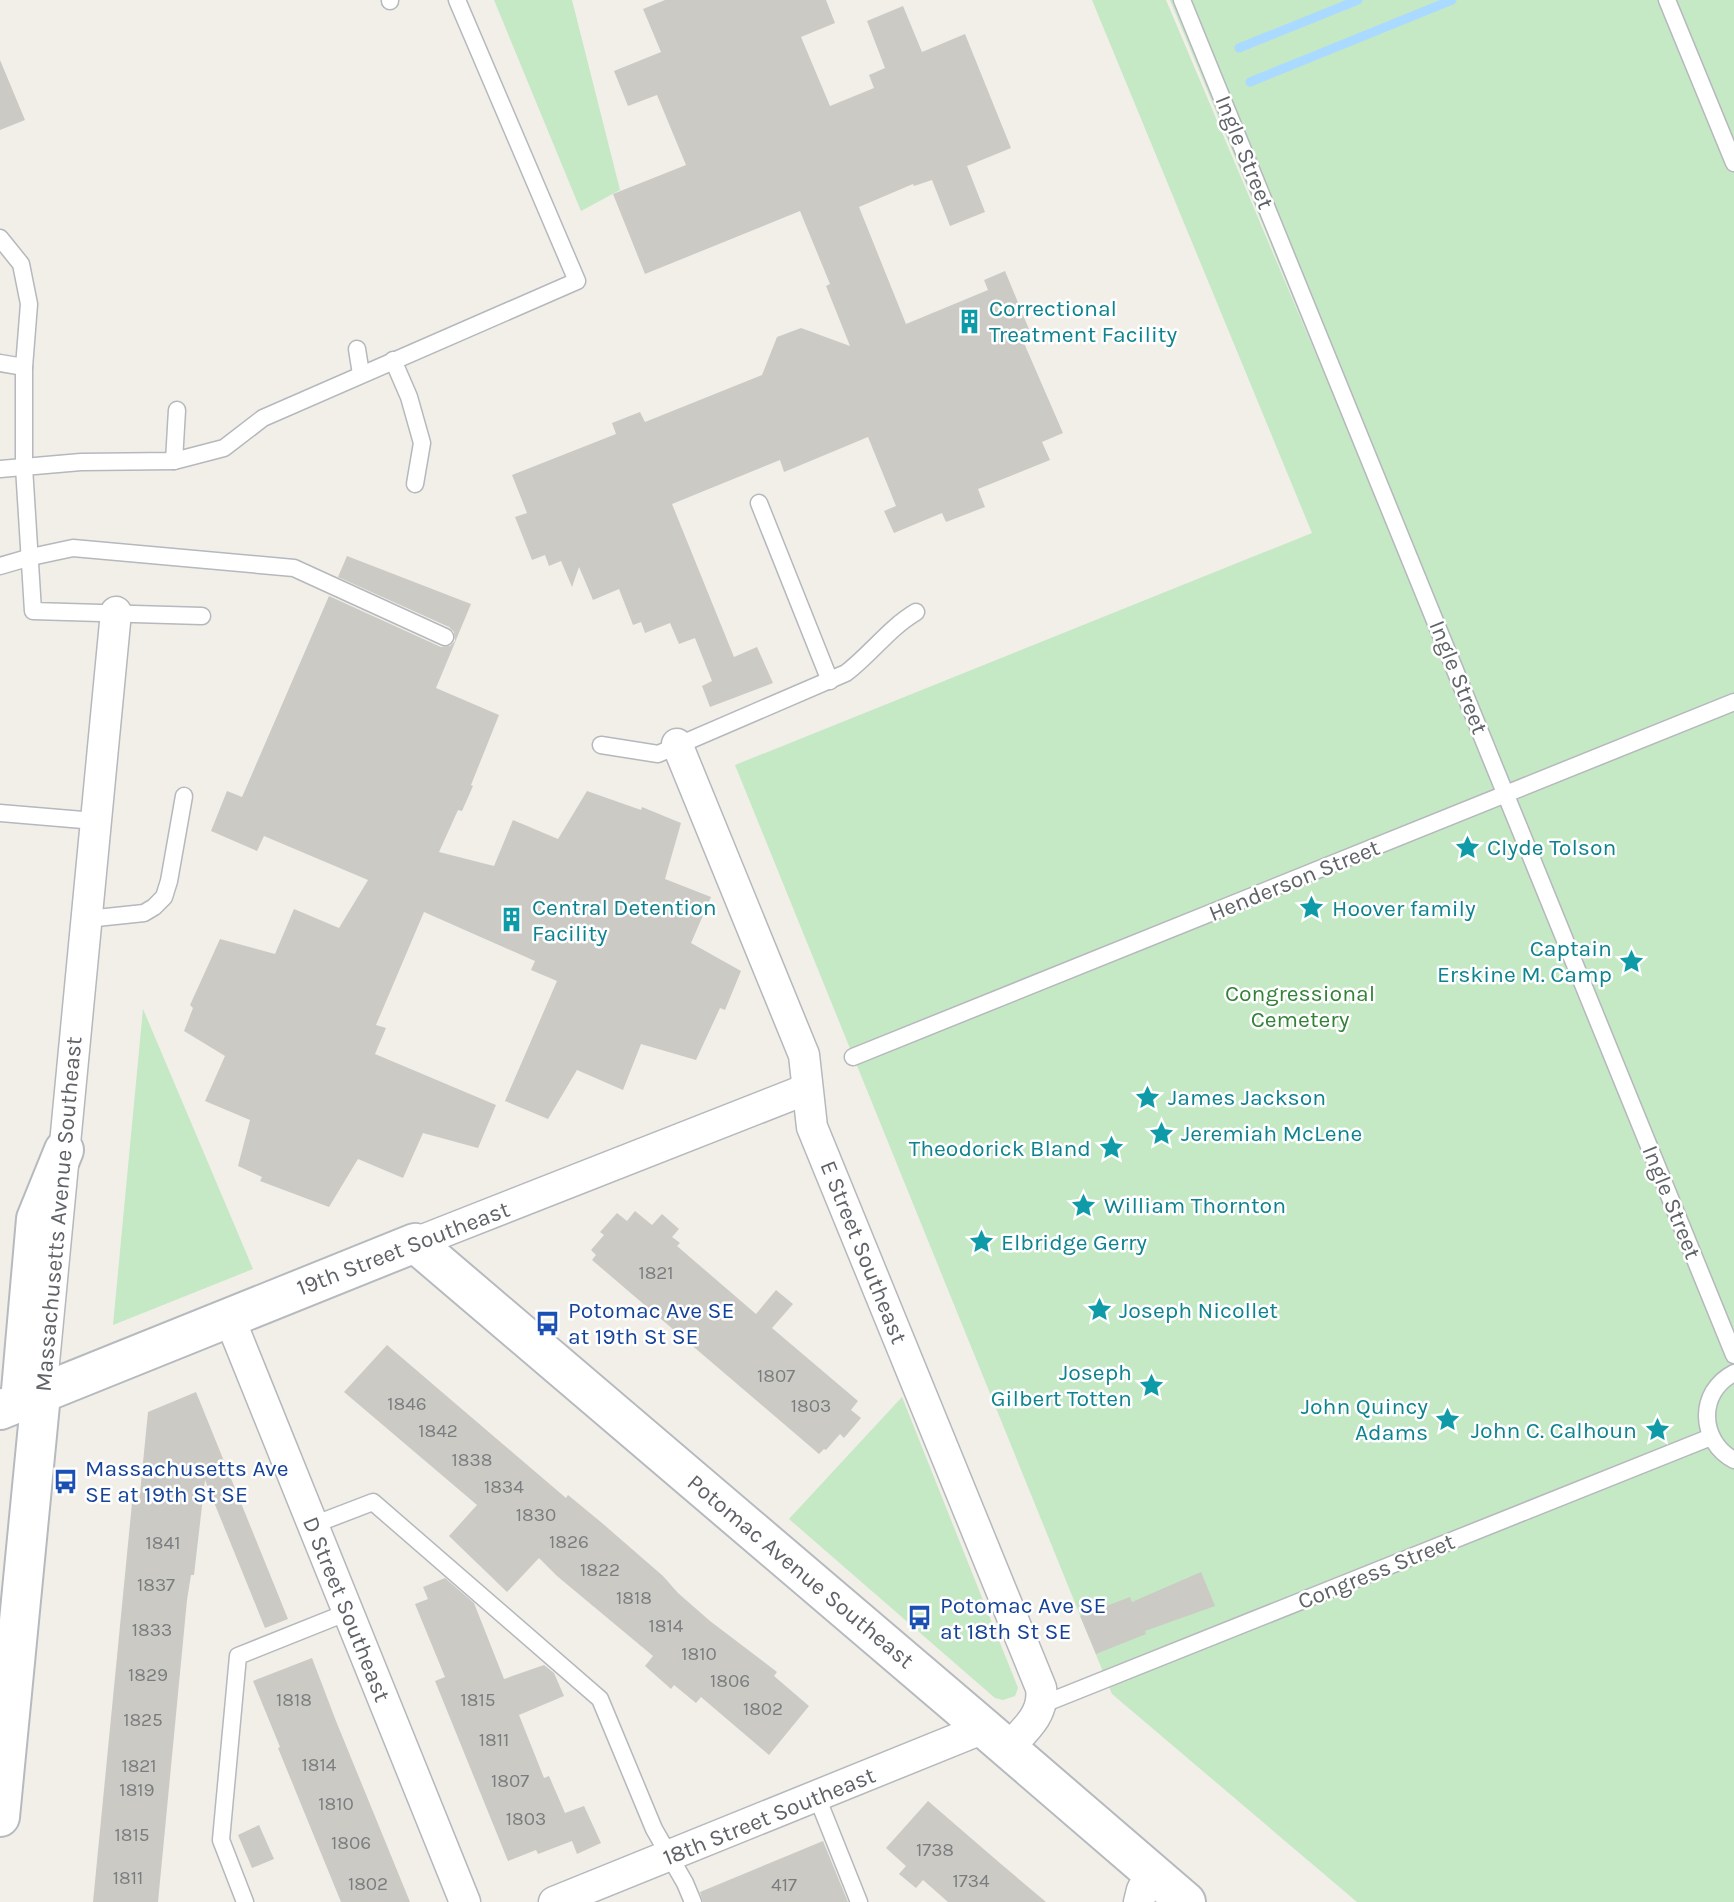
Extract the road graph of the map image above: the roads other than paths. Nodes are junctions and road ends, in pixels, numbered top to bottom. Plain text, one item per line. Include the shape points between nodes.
1 (457, 0) edge
2 (1182, 0) edge
3 (1667, 0) edge
4 (1734, 163) edge
5 (0, 238) edge
6 (357, 349) dead end
7 (393, 360) junction
8 (0, 363) edge
9 (24, 367) junction
10 (361, 374) junction
11 (177, 410) dead end
12 (174, 461) junction
13 (24, 467) junction
14 (0, 469) edge
15 (415, 484) dead end
16 (759, 503) dead end
17 (31, 557) junction
18 (0, 566) edge
19 (116, 612) junction
20 (916, 612) dead end
21 (202, 617) dead end
22 (445, 637) dead end
23 (830, 681) junction
24 (1734, 702) edge
25 (601, 744) dead end
26 (677, 744) junction
27 (1506, 794) junction
28 (184, 796) dead end
29 (0, 813) edge
30 (95, 821) junction
31 (87, 919) junction
32 (853, 1057) dead end
33 (807, 1089) junction
34 (64, 1150) joint
35 (415, 1243) junction
36 (229, 1317) junction
37 (1734, 1355) edge
38 (1734, 1373) edge
39 (20, 1402) edge
40 (1711, 1437) junction
41 (1734, 1460) edge
42 (313, 1525) junction
43 (348, 1612) junction
44 (1041, 1705) junction
45 (997, 1738) junction
46 (817, 1797) junction
47 (0, 1816) edge
48 (669, 1856) junction
49 (1145, 1887) edge
50 (245, 1902) edge
51 (465, 1902) edge
52 (554, 1902) edge
53 (693, 1902) edge
54 (859, 1902) edge
55 (1186, 1902) edge

1 - 7 lane via 578,281
2 - 27 lane, Ingle Street
3 - 4 lane
5 - 9 lane via 22,264 29,304
6 - 10 lane
7 - 10 lane
7 - 15 lane via 422,443
8 - 9 lane
9 - 13 lane
10 - 12 lane via 263,418 223,448
11 - 12 lane
12 - 13 lane
13 - 14 lane
13 - 17 lane
16 - 23 lane
17 - 18 lane
17 - 19 lane via 33,611
17 - 22 lane via 73,548 294,568
19 - 21 lane
19 - 30 street, Massachusetts Avenue Southeast
20 - 23 lane via 898,623 864,659
23 - 26 lane
24 - 27 lane, Henderson Street
25 - 26 lane via 657,754
26 - 33 street, E Street Southeast via 804,1055
27 - 32 lane, Henderson Street
27 - 37 lane, Ingle Street
28 - 31 lane via 164,897 144,913
29 - 30 lane
30 - 31 street, Massachusetts Avenue Southeast
31 - 34 street, Massachusetts Avenue Southeast
33 - 35 street, 19th Street Southeast
33 - 44 street, E Street Southeast via 812,1127 1038,1678
34 - 39 main road, Massachusetts Avenue Southeast via 36,1219
35 - 36 main road, 19th Street Southeast
35 - 45 main road, Potomac Avenue Southeast
36 - 39 main road, 19th Street Southeast
36 - 42 street, D Street Southeast
38 - 40 lane via 1714,1390 1707,1405
39 - 47 main road, Massachusetts Avenue Southeast
40 - 41 lane via 1719,1450
40 - 44 lane, Congress Street
42 - 43 street, D Street Southeast
42 - 48 lane via 373,1502 600,1699
43 - 50 lane via 238,1656 221,1840
43 - 51 street, D Street Southeast
44 - 45 street via 1035,1718
45 - 46 street, 18th Street Southeast
45 - 49 main road, Potomac Avenue Southeast
46 - 48 street, 18th Street Southeast
46 - 54 lane
48 - 52 street, 18th Street Southeast
48 - 53 lane
49 - 55 main road, Potomac Avenue Southeast

